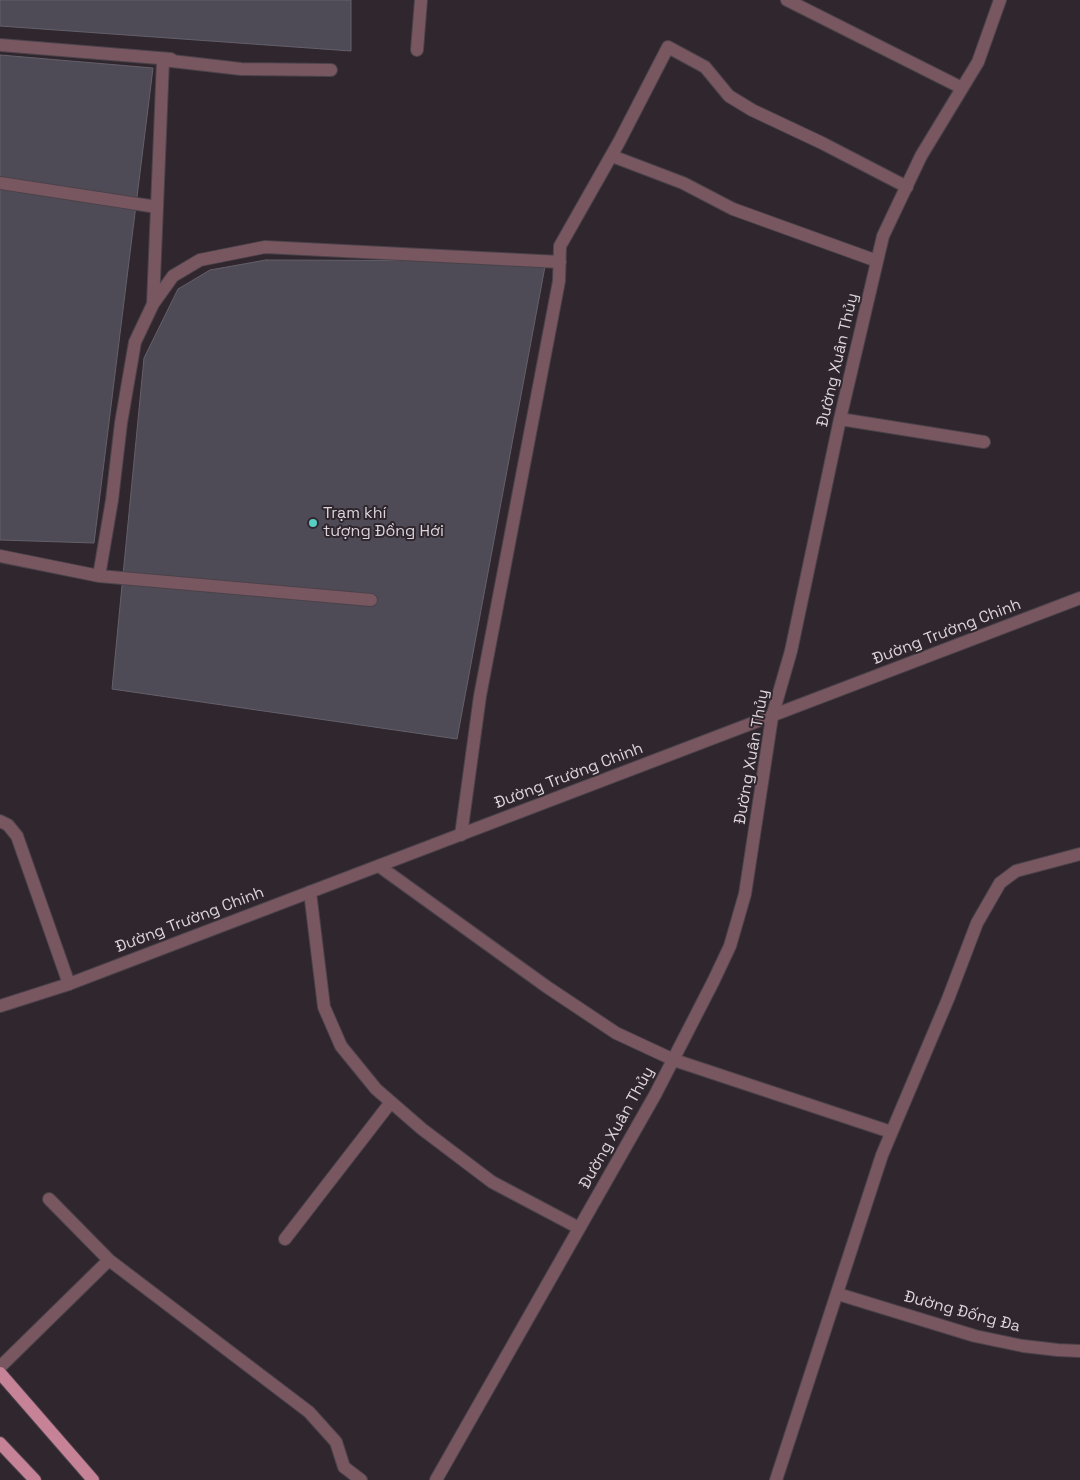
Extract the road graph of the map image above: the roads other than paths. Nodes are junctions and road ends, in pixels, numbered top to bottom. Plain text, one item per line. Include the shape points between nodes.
1 (421, 0) edge
2 (787, 0) edge
3 (1000, 0) edge
4 (0, 45) edge
5 (417, 50) dead end
6 (211, 56) dead end
7 (163, 60) junction
8 (331, 70) dead end
9 (962, 88) junction
10 (612, 156) junction
11 (0, 183) edge
12 (907, 187) junction
13 (157, 207) junction
14 (877, 261) junction
15 (560, 262) junction
16 (154, 304) junction
17 (840, 419) junction
18 (984, 442) dead end
19 (0, 556) edge
20 (99, 576) junction
21 (1080, 598) edge
22 (371, 600) dead end
23 (772, 716) junction
24 (0, 821) edge
25 (461, 835) junction
26 (1080, 854) edge
27 (379, 866) junction
28 (310, 892) junction
29 (69, 984) junction
30 (0, 1006) edge
31 (674, 1060) junction
32 (391, 1102) junction
33 (892, 1132) junction
34 (49, 1199) dead end
35 (579, 1228) junction
36 (285, 1239) dead end
37 (108, 1260) junction
38 (838, 1294) junction
39 (1080, 1351) edge
40 (0, 1367) edge
41 (0, 1373) edge
42 (0, 1443) edge
43 (35, 1480) edge
44 (93, 1480) edge
45 (361, 1480) edge
46 (436, 1480) edge
47 (776, 1480) edge

1 - 5 street
2 - 9 street
3 - 9 street, Đường Xuân Thủy via 978,62
4 - 7 street
6 - 7 street
7 - 8 street via 241,69
7 - 13 street
9 - 12 street, Đường Xuân Thủy via 921,156
10 - 12 street via 668,47 705,67 728,96
10 - 14 street via 683,183 733,209
10 - 15 street via 560,246
11 - 13 street
12 - 14 street, Đường Xuân Thủy via 883,236
13 - 16 street
14 - 17 street, Đường Xuân Thủy
15 - 16 street via 265,248 200,260 174,276
15 - 25 street via 551,328 480,696
16 - 20 street via 135,342
17 - 18 street
17 - 23 street, Đường Xuân Thủy via 791,651
19 - 20 street
20 - 22 street
21 - 23 street, Đường Trường Chinh
23 - 25 street, Đường Trường Chinh
23 - 31 street, Đường Xuân Thủy via 745,894 730,946
24 - 29 street via 17,836
25 - 27 street, Đường Trường Chinh
26 - 33 street via 1016,871 1000,883 977,923
27 - 28 street, Đường Trường Chinh
27 - 31 street via 616,1033
28 - 29 street, Đường Trường Chinh
28 - 32 street via 324,1007 341,1046 376,1089
29 - 30 street, Đường Trường Chinh
31 - 33 street
31 - 35 street, Đường Xuân Thủy
32 - 35 street via 492,1182
32 - 36 street
33 - 38 street
34 - 37 street
35 - 46 street, Đường Xuân Thủy
37 - 40 street
37 - 45 street via 310,1412 336,1442 344,1467
38 - 39 street, Đường Đống Đa via 974,1336 1023,1346
38 - 47 street
41 - 44 main road
42 - 43 main road

